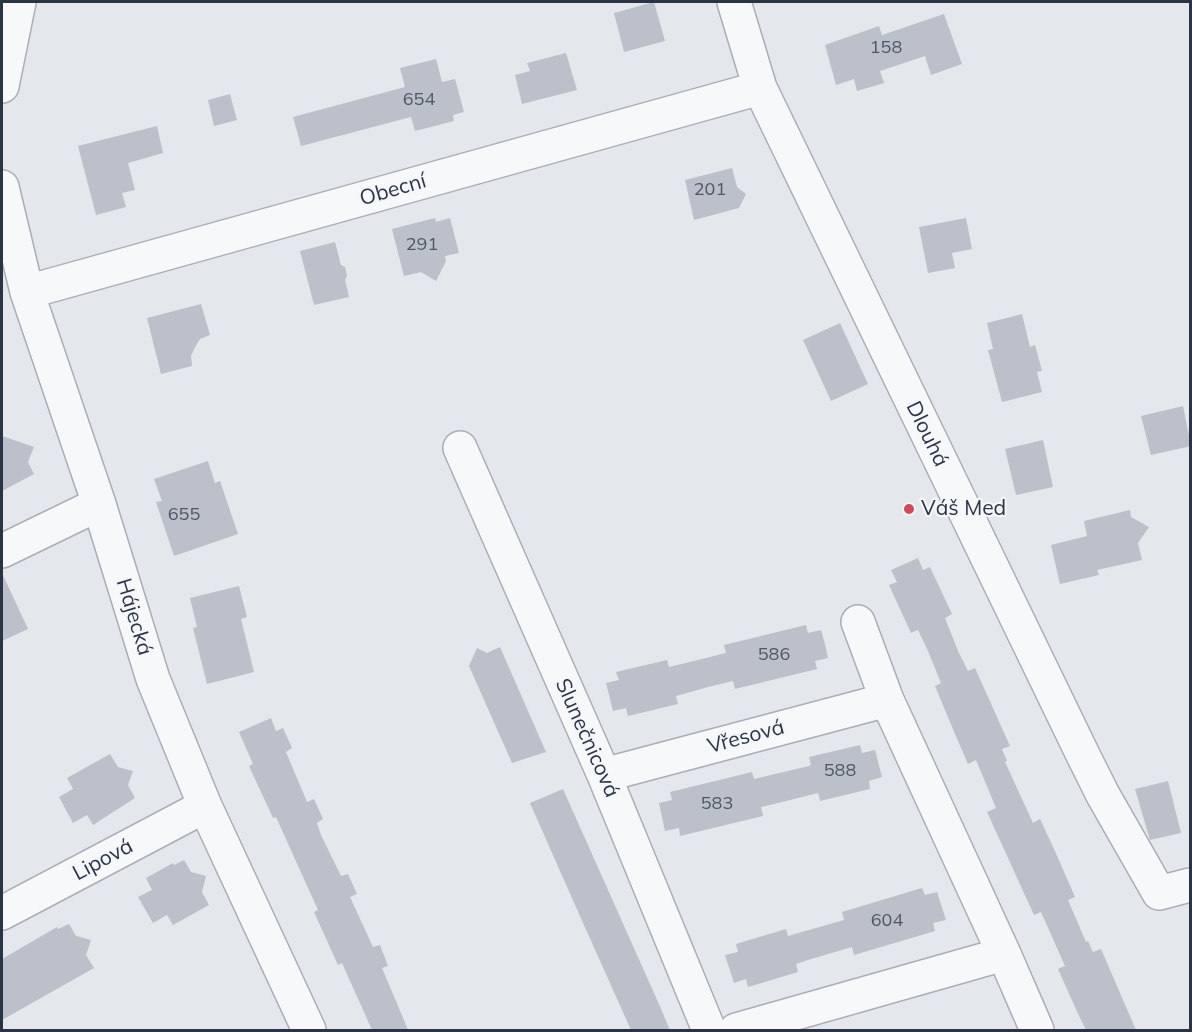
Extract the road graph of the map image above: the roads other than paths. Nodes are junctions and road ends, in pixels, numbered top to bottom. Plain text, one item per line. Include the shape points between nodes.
1 (19, 2) edge
2 (735, 2) edge
3 (2, 86) edge
4 (760, 88) junction
5 (2, 187) edge
6 (27, 292) junction
7 (460, 448) dead end
8 (99, 504) junction
9 (2, 550) edge
10 (858, 622) dead end
11 (887, 700) junction
12 (604, 775) junction
13 (205, 806) junction
14 (1191, 885) edge
15 (2, 914) edge
16 (1004, 954) junction
17 (309, 1030) edge
18 (709, 1030) edge
19 (736, 1030) edge
20 (1036, 1030) edge

1 - 3 street
2 - 4 street, Dlouhá
4 - 6 street, Obecní
4 - 14 street, Dlouhá via 1103,795 1159,893
5 - 6 street, Hájecká
6 - 8 street, Hájecká
7 - 12 street, Slunečnicová
8 - 9 street
8 - 13 street, Hájecká via 153,679
10 - 11 street
11 - 12 street, Vřesová
11 - 16 street
12 - 18 street, Slunečnicová
13 - 15 street, Lipová
13 - 17 street, Hájecká
16 - 19 street
16 - 20 street

